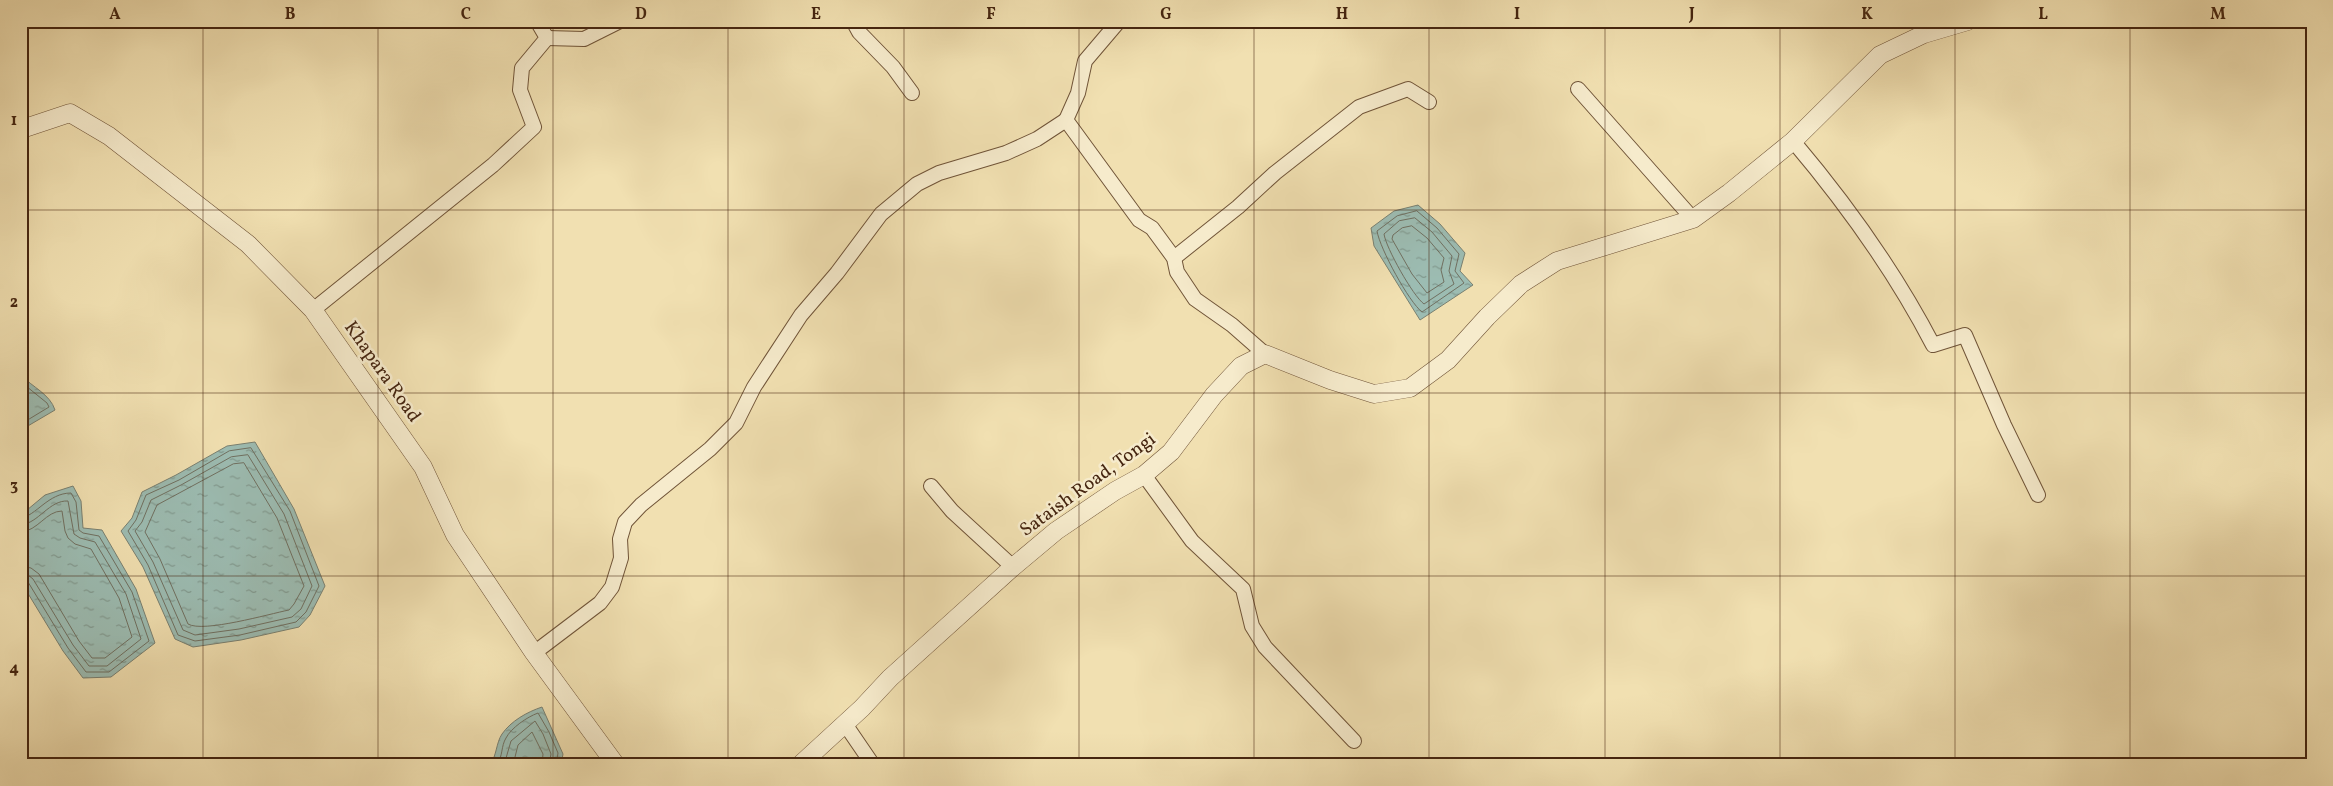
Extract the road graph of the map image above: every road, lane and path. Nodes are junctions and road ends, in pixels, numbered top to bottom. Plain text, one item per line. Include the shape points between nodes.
1 (537, 21) edge
2 (620, 21) edge
3 (853, 21) edge
4 (1119, 21) edge
5 (1968, 21) edge
6 (546, 38) junction
7 (1578, 89) dead end
8 (912, 93) dead end
9 (1429, 102) dead end
10 (1066, 120) junction
11 (23, 128) edge
12 (1793, 141) junction
13 (1693, 218) junction
14 (1174, 258) junction
15 (312, 310) junction
16 (1265, 354) junction
17 (1144, 474) junction
18 (931, 486) dead end
19 (2038, 495) dead end
20 (1013, 567) junction
21 (534, 653) junction
22 (845, 724) junction
23 (1354, 741) dead end
24 (616, 765) edge
25 (800, 765) edge
26 (873, 765) edge

1 - 6 street
2 - 6 street via 584,39
3 - 8 street via 858,32 893,67
4 - 10 street via 1085,61 1078,93
5 - 12 street via 1924,34 1880,55
6 - 15 street via 522,68 520,90 534,127 493,166
7 - 13 street
9 - 14 street via 1408,89 1360,107
10 - 14 street via 1140,220 1152,228
10 - 21 street via 1037,139 1006,153 939,173 917,184 881,214 801,315 754,387 736,423 625,522 620,539 621,558 612,587 600,602
11 - 15 street, Khapara Road via 70,113 109,136 248,244
12 - 13 street
12 - 19 street via 1874,244 1933,345 1965,335
13 - 16 street via 1557,262 1521,284 1448,360 1410,388 1374,394
14 - 16 street via 1177,272 1195,299
15 - 21 street, Khapara Road via 423,467 455,535
16 - 17 street, Sataish Road, Tongi via 1242,366 1214,395 1171,452
17 - 20 street, Sataish Road, Tongi via 1056,532
17 - 23 street via 1192,541 1243,589 1252,626 1265,647
18 - 20 street via 952,511
20 - 22 street, Sataish Road, Tongi via 890,678
21 - 24 street, Khapara Road
22 - 25 street, Sataish Road, Tongi
22 - 26 street

